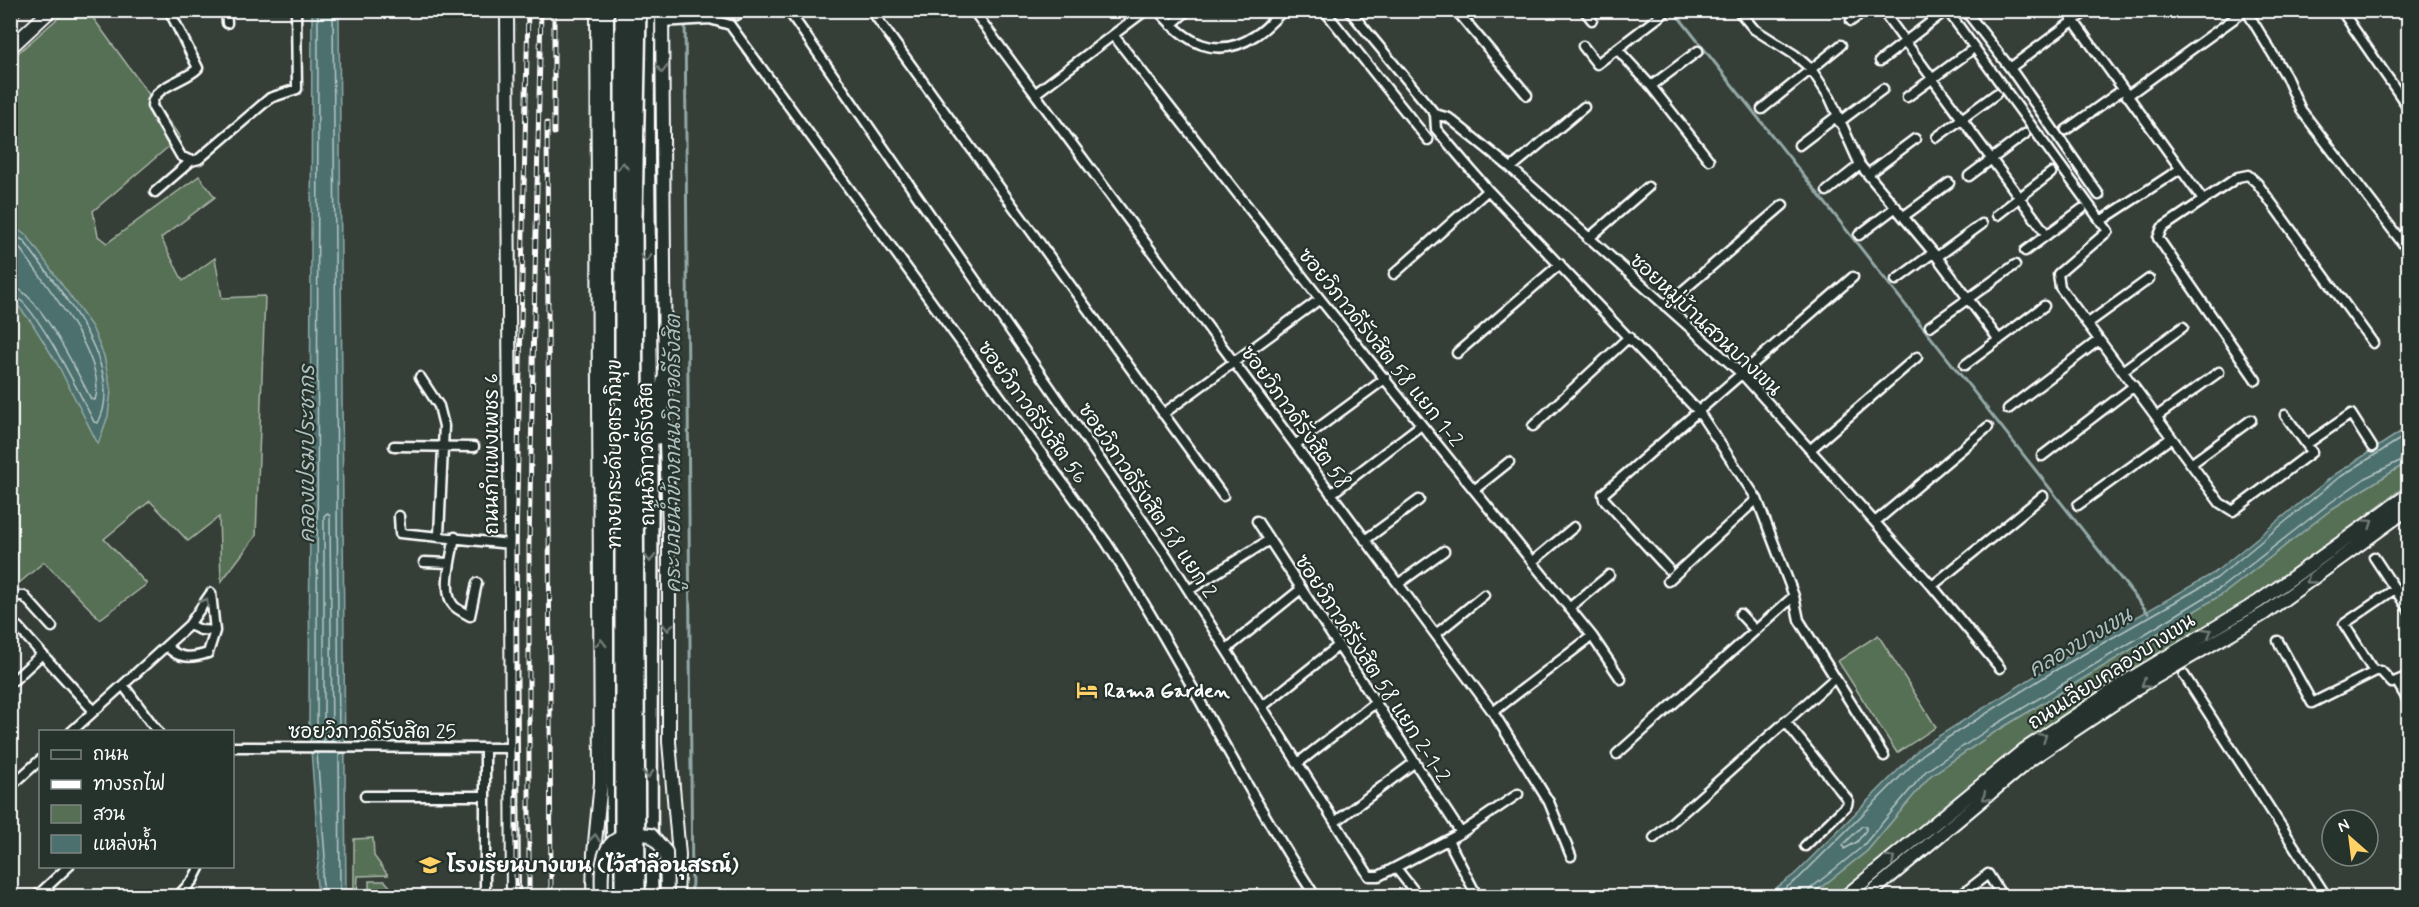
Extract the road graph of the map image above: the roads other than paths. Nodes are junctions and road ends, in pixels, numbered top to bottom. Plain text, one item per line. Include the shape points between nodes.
1 (14, 10) edge
2 (51, 10) edge
3 (169, 10) edge
4 (226, 10) edge
5 (296, 10) edge
6 (507, 10) edge
7 (597, 10) edge
8 (607, 10) edge
9 (623, 10) edge
10 (639, 10) edge
11 (646, 10) edge
12 (788, 10) edge
13 (871, 10) edge
14 (973, 10) edge
15 (1146, 10) edge
16 (1158, 10) edge
17 (1188, 10) edge
18 (1284, 10) edge
19 (1324, 10) edge
20 (1349, 10) edge
21 (1456, 10) edge
22 (1584, 10) edge
23 (1668, 10) edge
24 (1738, 10) edge
25 (1866, 10) edge
26 (1882, 10) edge
27 (1965, 10) edge
28 (2066, 10) edge
29 (2088, 10) edge
30 (2246, 10) edge
31 (2341, 10) edge
32 (1944, 13) edge
33 (10, 14) edge
34 (662, 16) edge
35 (1592, 20) dead end
36 (1851, 21) dead end
37 (2073, 21) junction
38 (227, 23) dead end
39 (1171, 25) junction
40 (1114, 36) junction
41 (1905, 42) junction
42 (1841, 45) dead end
43 (1583, 46) dead end
44 (10, 48) edge
45 (1617, 49) junction
46 (1698, 51) dead end
47 (1969, 52) dead end
48 (1880, 61) dead end
49 (2010, 68) junction
50 (1811, 69) junction
51 (1932, 79) junction
52 (1651, 86) junction
53 (1883, 89) dead end
54 (1036, 93) junction
55 (2125, 93) junction
56 (1996, 94) dead end
57 (1527, 95) dead end
58 (1907, 98) dead end
59 (1584, 107) dead end
60 (2409, 107) edge
61 (1762, 109) dead end
62 (1435, 114) junction
63 (1838, 119) junction
64 (1962, 119) junction
65 (2066, 130) dead end
66 (2025, 134) dead end
67 (1938, 137) dead end
68 (1915, 139) dead end
69 (1428, 140) dead end
70 (1799, 146) dead end
71 (1709, 160) dead end
72 (1991, 160) junction
73 (191, 161) junction
74 (1860, 165) junction
75 (1511, 168) junction
76 (2180, 169) junction
77 (2051, 173) dead end
78 (1868, 174) junction
79 (1969, 176) dead end
80 (1949, 183) dead end
81 (1648, 187) dead end
82 (1488, 190) junction
83 (1827, 191) dead end
84 (155, 192) dead end
85 (2100, 195) dead end
86 (2019, 198) junction
87 (2203, 200) junction
88 (1784, 205) dead end
89 (1896, 207) junction
90 (2082, 209) dead end
91 (1997, 215) dead end
92 (1904, 216) junction
93 (2102, 220) junction
94 (1982, 225) dead end
95 (1859, 235) dead end
96 (2047, 235) junction
97 (1588, 238) junction
98 (2409, 250) edge
99 (2025, 251) dead end
100 (1935, 255) junction
101 (1560, 264) junction
102 (2015, 265) dead end
103 (1394, 274) dead end
104 (1853, 277) dead end
105 (2149, 279) dead end
106 (1896, 280) dead end
107 (1968, 298) junction
108 (1320, 299) junction
109 (1665, 306) junction
110 (2044, 306) dead end
111 (2087, 324) junction
112 (1930, 326) dead end
113 (2183, 327) dead end
114 (1629, 337) junction
115 (1999, 340) junction
116 (2098, 340) junction
117 (2373, 343) dead end
118 (1457, 354) dead end
119 (1917, 357) dead end
120 (1234, 361) junction
121 (1965, 365) dead end
122 (2122, 371) junction
123 (2219, 372) dead end
124 (1743, 375) junction
125 (420, 377) dead end
126 (1386, 378) junction
127 (665, 380) junction
128 (2256, 380) dead end
129 (2134, 386) junction
130 (600, 390) junction
131 (2008, 409) dead end
132 (1699, 411) junction
133 (1163, 414) junction
134 (2284, 415) dead end
135 (2156, 417) junction
136 (2251, 420) dead end
137 (1422, 425) junction
138 (1533, 426) dead end
139 (1988, 427) dead end
140 (2171, 438) junction
141 (2307, 444) junction
142 (1295, 445) junction
143 (394, 446) dead end
144 (443, 447) junction
145 (474, 447) dead end
146 (2372, 447) dead end
147 (1811, 449) junction
148 (2042, 456) dead end
149 (1509, 462) dead end
150 (2191, 464) junction
151 (609, 482) junction
152 (650, 482) junction
153 (1474, 490) junction
154 (1331, 494) junction
155 (2409, 495) edge
156 (1223, 496) dead end
157 (2043, 496) dead end
158 (1757, 499) junction
159 (1419, 500) dead end
160 (2078, 506) dead end
161 (2409, 509) edge
162 (399, 516) dead end
163 (1257, 521) dead end
164 (1875, 522) junction
165 (1574, 527) dead end
166 (439, 535) junction
167 (455, 537) junction
168 (1269, 540) junction
169 (1365, 540) junction
170 (510, 544) junction
171 (1444, 551) dead end
172 (2374, 557) dead end
173 (424, 562) dead end
174 (1532, 562) junction
175 (450, 563) junction
176 (1668, 569) dead end
177 (1609, 575) dead end
178 (1668, 580) dead end
179 (477, 583) dead end
180 (1398, 584) junction
181 (1932, 586) junction
182 (1301, 589) junction
183 (2395, 589) junction
184 (1189, 590) junction
185 (1484, 595) dead end
186 (1794, 596) junction
187 (10, 600) edge
188 (1569, 608) junction
189 (2409, 609) edge
190 (1740, 614) dead end
191 (189, 625) junction
192 (18, 627) dead end
193 (52, 627) dead end
194 (1755, 630) junction
195 (215, 631) junction
196 (1436, 634) junction
197 (1592, 636) junction
198 (2278, 641) dead end
199 (167, 646) junction
200 (1338, 646) junction
201 (1228, 648) junction
202 (42, 654) junction
203 (2000, 668) dead end
204 (2374, 672) junction
205 (2184, 675) dead end
206 (2409, 676) edge
207 (1835, 678) junction
208 (1621, 679) dead end
209 (14, 680) dead end
210 (2397, 682) junction
211 (123, 685) junction
212 (2409, 701) edge
213 (1376, 703) junction
214 (1263, 706) junction
215 (94, 711) junction
216 (1493, 712) junction
217 (1785, 721) junction
218 (2077, 721) junction
219 (73, 730) edge
220 (157, 730) edge
221 (234, 747) edge
222 (485, 747) junction
223 (512, 748) junction
224 (1617, 754) dead end
225 (1884, 756) dead end
226 (39, 761) edge
227 (1415, 762) junction
228 (1298, 763) junction
229 (10, 787) edge
230 (1518, 794) dead end
231 (365, 796) dead end
232 (485, 796) junction
233 (1335, 822) junction
234 (1461, 833) junction
235 (1654, 838) dead end
236 (1448, 840) junction
237 (1805, 846) dead end
238 (1570, 856) dead end
239 (68, 868) edge
240 (199, 868) edge
241 (1396, 868) junction
242 (37, 897) edge
243 (178, 897) edge
244 (485, 897) edge
245 (513, 897) edge
246 (593, 897) edge
247 (602, 897) edge
248 (615, 897) edge
249 (623, 897) edge
250 (637, 897) edge
251 (650, 897) edge
252 (667, 897) edge
253 (677, 897) edge
254 (1315, 897) edge
255 (1418, 897) edge
256 (1478, 897) edge
257 (1846, 897) edge
258 (1868, 897) edge
259 (1960, 897) edge
260 (2002, 897) edge
261 (2326, 897) edge

1 - 33 main road
2 - 44 main road
3 - 73 street via 198,68 157,93 152,106 181,156
4 - 38 street
5 - 73 street via 297,89 270,98 199,159
6 - 170 main road, ถนนกำแพงเพชร 6
7 - 130 main road
8 - 151 highway, ถนนวิภาวดีรังสิต
249 -> 9 highway, ทางยกระดับอุตราภิมุข, bridge
10 - 250 highway, ทางยกระดับอุตราภิมุข, bridge via 634,218
11 -> 152 highway, ถนนวิภาวดีรังสิต
12 - 184 street, ซอยวิภาวดีรังสิต 58 แยก 2
13 - 133 street
14 - 54 street, ซอยวิภาวดีรังสิต 58
15 - 40 street
16 - 39 street
17 - 39 street
18 - 39 street via 1256,35 1236,45 1214,48 1193,43
19 - 69 street
20 - 62 street, ซอยหมู่บ้านสวนบางเขน
21 - 57 street
22 - 35 street
23 - 45 street
24 - 50 street via 1754,29
25 - 36 street
26 - 41 street
27 - 49 street
28 - 37 street
29 - 37 street
30 - 55 street
30 - 98 street via 2286,76 2301,110
31 - 60 street
32 - 41 street
32 - 93 street
34 -> 127 main road, ถนนวิภาวดีรังสิต
34 - 254 street, ซอยวิภาวดีรังสิต 56 via 676,22 716,20 729,25 1089,518 1145,602
37 - 49 street
37 - 55 street
40 - 54 street
40 - 108 street, ซอยวิภาวดีรังสิต 58 แยก 1-2
41 - 48 street
41 - 51 street
42 - 50 street
43 - 45 street via 1598,64
45 - 52 street
46 - 52 street
47 - 51 street
49 - 85 street
50 - 61 street
50 - 63 street
51 - 58 street
51 - 64 street
52 - 71 street
53 - 63 street
54 - 120 street, ซอยวิภาวดีรังสิต 58
55 - 65 street
55 - 76 street
56 - 64 street
59 - 75 street
62 - 75 street, ซอยหมู่บ้านสวนบางเขน via 1449,118
62 - 82 street, ซอยหมู่บ้านสวนบางเขน via 1436,129
63 - 70 street
63 - 74 street
64 - 67 street
64 - 72 street
66 - 72 street
68 - 78 street
72 - 79 street
72 - 86 street
73 - 84 street
74 - 78 street
74 - 83 street
75 - 97 street, ซอยหมู่บ้านสวนบางเขน
76 - 87 street
76 - 93 street
77 - 86 street
78 - 89 street
80 - 92 street
81 - 97 street
82 - 101 street, ซอยหมู่บ้านสวนบางเขน
82 - 103 street
86 - 91 street
86 - 96 street
87 - 117 street via 2238,177 2253,178
87 - 128 street via 2162,228 2158,238
88 - 109 street
89 - 92 street
89 - 95 street
90 - 96 street
92 - 100 street
93 - 111 street via 2107,234 2058,274 2060,287
94 - 100 street
96 - 99 street
97 - 109 street, ซอยหมู่บ้านสวนบางเขน
100 - 106 street
100 - 107 street
101 - 114 street, ซอยหมู่บ้านสวนบางเขน
101 - 118 street
102 - 107 street
104 - 124 street
105 - 111 street
107 - 112 street
107 - 115 street
108 - 120 street
108 - 126 street, ซอยวิภาวดีรังสิต 58 แยก 1-2
109 - 124 street, ซอยหมู่บ้านสวนบางเขน
110 - 115 street
111 - 116 street
113 - 122 street
114 - 132 street, ซอยหมู่บ้านสวนบางเขน
114 - 138 street
115 - 121 street
116 - 122 street
116 - 131 street
119 - 147 street
120 - 133 street
120 - 142 street, ซอยวิภาวดีรังสิต 58
122 - 129 street
123 - 135 street
124 - 132 street
124 - 147 street, ซอยหมู่บ้านสวนบางเขน
125 - 144 street via 439,406 444,426
126 - 137 street, ซอยวิภาวดีรังสิต 58 แยก 1-2
126 - 142 street
127 - 152 highway
127 -> 253 main road, ถนนวิภาวดีรังสิต via 669,742 679,855
129 - 135 street
129 - 148 street
130 - 151 highway
246 -> 130 main road via 601,782
132 - 158 street, ซอยหมู่บ้านสวนบางเขน
132 - 176 street via 1604,494 1604,499
133 - 156 street
134 - 141 street
135 - 140 street
136 - 150 street
137 - 153 street, ซอยวิภาวดีรังสิต 58 แยก 1-2
137 - 154 street
139 - 164 street
140 - 150 street
140 - 160 street
141 - 146 street via 2351,414
141 - 150 street via 2312,452 2233,511 2220,504
142 - 154 street, ซอยวิภาวดีรังสิต 58
143 - 144 street
144 - 145 street
144 - 166 street
147 - 164 street, ซอยหมู่บ้านสวนบางเขน
149 - 153 street
151 - 248 highway, ถนนวิภาวดีรังสิต
152 -> 251 highway, ถนนวิภาวดีรังสิต
153 - 174 street, ซอยวิภาวดีรังสิต 58 แยก 1-2
154 - 169 street, ซอยวิภาวดีรังสิต 58
218 -> 155 main road, ถนนเลียบคลองบางเขน via 2130,679 2258,602
157 - 181 street
158 - 178 street
158 - 186 street, ซอยหมู่บ้านสวนบางเขน
159 - 169 street
161 -> 218 main road, ถนนเลียบคลองบางเขน via 2265,613
162 - 166 street via 400,533
163 - 168 street, ซอยวิภาวดีรังสิต 58 แยก 2-1-2
164 - 181 street, ซอยหมู่บ้านสวนบางเขน
165 - 174 street
166 - 167 street
167 - 170 street
167 - 175 street
168 - 182 street, ซอยวิภาวดีรังสิต 58 แยก 2-1-2
168 - 184 street
169 - 180 street, ซอยวิภาวดีรังสิต 58
170 - 223 main road, ถนนกำแพงเพชร 6
171 - 180 street
172 - 183 street
173 - 175 street
174 - 188 street, ซอยวิภาวดีรังสิต 58 แยก 1-2
175 - 179 street via 448,593 453,606 470,616
177 - 188 street
180 - 196 street, ซอยวิภาวดีรังสิต 58
181 - 203 street, ซอยหมู่บ้านสวนบางเขน
182 - 200 street, ซอยวิภาวดีรังสิต 58 แยก 2-1-2
182 - 201 street
183 - 189 street
183 - 204 street via 2343,624
184 - 201 street, ซอยวิภาวดีรังสิต 58 แยก 2
185 - 196 street
186 - 194 street
186 - 207 street, ซอยหมู่บ้านสวนบางเขน via 1799,620
187 - 193 street via 24,596
188 - 197 street, ซอยวิภาวดีรังสิต 58 แยก 1-2
190 - 194 street
191 - 195 street
191 -> 195 street via 211,593
191 - 199 street
192 - 202 street
194 - 224 street
195 - 199 street via 208,653 196,657 173,654
196 - 216 street, ซอยวิภาวดีรังสิต 58
197 - 208 street, ซอยวิภาวดีรังสิต 58 แยก 1-2
197 - 216 street
198 - 204 street via 2312,703
199 - 211 street
200 - 213 street, ซอยวิภาวดีรังสิต 58 แยก 2-1-2
200 - 214 street
201 - 214 street, ซอยวิภาวดีรังสิต 58 แยก 2
202 - 209 street
202 - 215 street
204 - 210 street via 2382,671 2392,683
205 - 261 street
206 - 210 street
207 - 217 street
207 - 225 street, ซอยหมู่บ้านสวนบางเขน
210 - 212 street
211 - 215 street
211 - 220 street
213 - 227 street, ซอยวิภาวดีรังสิต 58 แยก 2-1-2
213 - 228 street
214 - 228 street, ซอยวิภาวดีรังสิต 58 แยก 2
215 - 219 street
216 - 238 street, ซอยวิภาวดีรังสิต 58 via 1549,802
217 - 235 street
217 - 237 street via 1848,800 1845,808
257 -> 218 main road, ถนนเลียบคลองบางเขน via 2024,750
218 -> 258 main road, ถนนเลียบคลองบางเขน
221 - 222 street, ซอยวิภาวดีรังสิต 25
222 - 223 street, ซอยวิภาวดีรังสิต 25
222 - 232 street
223 - 245 main road, ถนนกำแพงเพชร 6
226 - 229 street
227 - 233 street
227 - 234 street, ซอยวิภาวดีรังสิต 58 แยก 2-1-2
228 - 233 street, ซอยวิภาวดีรังสิต 58 แยก 2
230 - 234 street, ซอยวิภาวดีรังสิต 58 แยก 2
231 - 232 street
232 - 244 street
233 - 241 street, ซอยวิภาวดีรังสิต 58 แยก 2 via 1369,876
234 - 236 street, ซอยวิภาวดีรังสิต 58 แยก 2
236 - 241 street, ซอยวิภาวดีรังสิต 58 แยก 2
236 - 256 street
239 - 242 street
240 - 243 street
241 - 255 street
247 - 252 main road, bridge via 602,862 607,848 616,838 632,833 651,835 666,852
259 - 260 street via 1988,874

